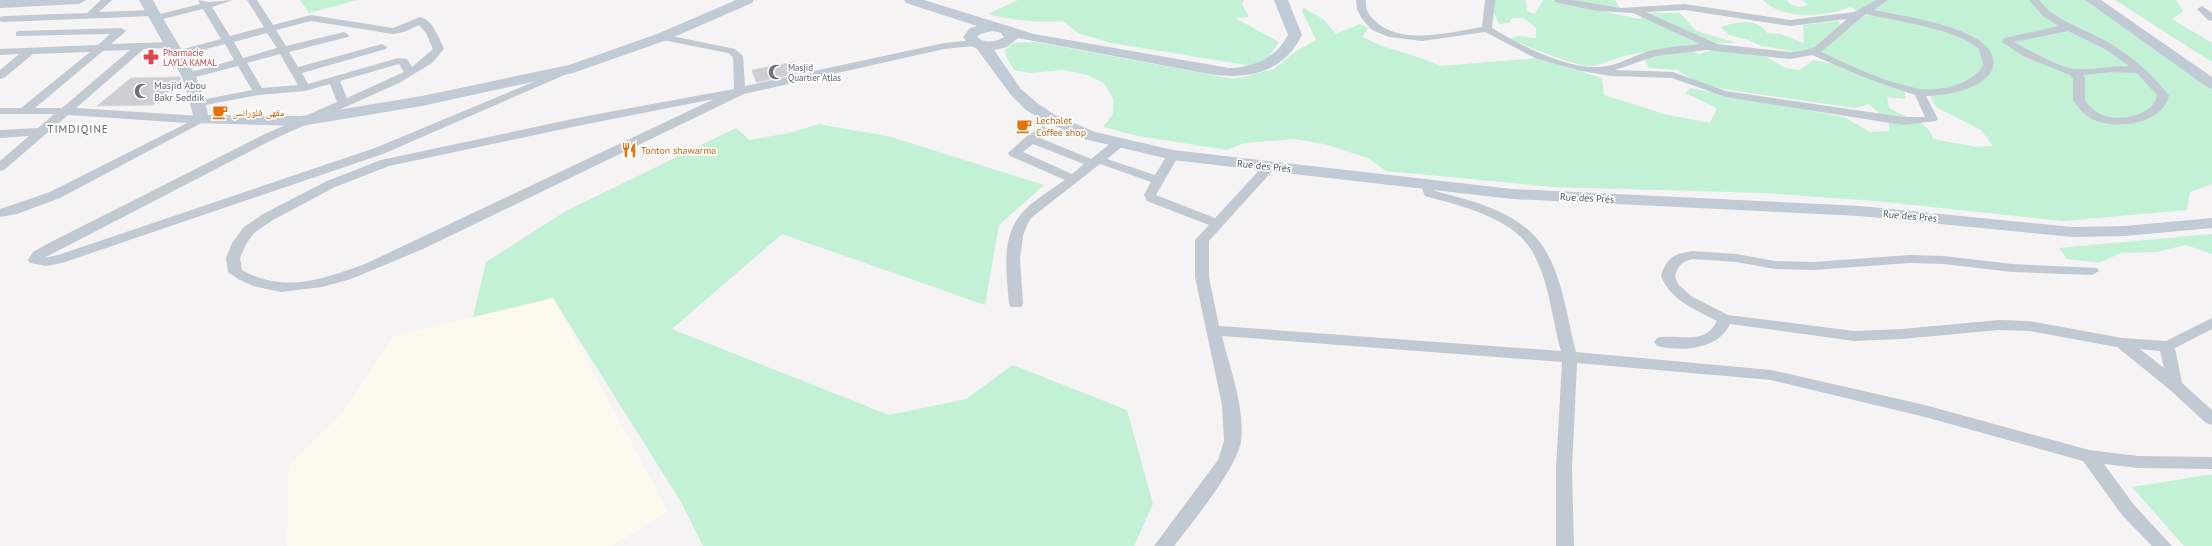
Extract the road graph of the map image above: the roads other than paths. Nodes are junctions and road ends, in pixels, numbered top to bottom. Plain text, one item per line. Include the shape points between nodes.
1 (79, 0) edge
2 (107, 0) edge
3 (228, 0) edge
4 (252, 0) edge
5 (747, 0) edge
6 (911, 0) edge
7 (1281, 0) edge
8 (1361, 0) edge
9 (1490, 0) edge
10 (1559, 0) edge
11 (1883, 0) edge
12 (2034, 0) edge
13 (2092, 0) edge
14 (2108, 0) edge
15 (28, 2) junction
16 (205, 3) edge
17 (0, 4) edge
18 (1685, 4) edge
19 (2202, 9) dead end
20 (151, 10) edge
21 (1867, 10) junction
22 (1634, 11) junction
23 (956, 15) junction
24 (1857, 15) junction
25 (88, 16) junction
26 (41, 18) junction
27 (2212, 18) edge
28 (2, 21) edge
29 (993, 27) junction
30 (2067, 28) junction
31 (271, 29) junction
32 (1487, 29) junction
33 (20, 34) junction
34 (344, 35) dead end
35 (662, 37) junction
36 (976, 38) junction
37 (228, 40) junction
38 (1003, 44) junction
39 (141, 46) junction
40 (382, 47) dead end
41 (99, 48) junction
42 (1716, 48) junction
43 (0, 49) edge
44 (173, 50) junction
45 (283, 50) junction
46 (30, 51) junction
47 (325, 51) junction
48 (0, 52) edge
49 (1813, 52) junction
50 (242, 62) junction
51 (2139, 70) junction
52 (296, 71) junction
53 (1596, 71) junction
54 (2212, 71) edge
55 (410, 73) junction
56 (2074, 73) junction
57 (0, 76) edge
58 (188, 76) junction
59 (334, 81) junction
60 (2212, 84) edge
61 (519, 86) junction
62 (306, 88) junction
63 (740, 91) junction
64 (259, 92) junction
65 (1919, 92) junction
66 (200, 103) junction
67 (343, 103) junction
68 (0, 110) edge
69 (25, 110) junction
70 (67, 111) junction
71 (201, 120) junction
72 (301, 121) junction
73 (1043, 130) dead end
74 (39, 132) junction
75 (0, 134) edge
76 (1031, 139) junction
77 (1119, 144) junction
78 (366, 155) junction
79 (1173, 155) junction
80 (1096, 162) junction
81 (377, 166) junction
82 (1270, 166) junction
83 (0, 167) edge
84 (319, 171) junction
85 (1074, 179) junction
86 (1158, 180) junction
87 (331, 184) junction
88 (1426, 184) junction
89 (0, 213) edge
90 (1216, 223) junction
91 (2212, 223) edge
92 (2092, 271) dead end
93 (1016, 304) dead end
94 (1725, 319) junction
95 (2212, 323) edge
96 (1214, 331) junction
97 (1662, 342) dead end
98 (2122, 343) junction
99 (2167, 346) junction
100 (1570, 357) junction
101 (2175, 385) junction
102 (2212, 419) edge
103 (2089, 456) junction
104 (2212, 462) edge
105 (1164, 546) edge
106 (1565, 546) edge
107 (2163, 546) edge

1 - 15 street
2 - 25 street
3 - 16 street
4 - 31 street
5 - 35 street
6 - 23 street
7 - 38 street via 1295,35 1292,43 1282,54 1260,69 1249,72 1226,72 1194,67 1034,38
8 - 32 street via 1362,8 1373,26 1392,35 1434,38
9 - 32 street
10 - 22 street via 1597,8
11 - 21 street
12 - 30 street
13 - 60 street
14 - 54 street
15 - 17 street
15 - 28 street
16 - 20 street
16 - 37 street
18 - 22 street
18 - 24 street via 1790,23
19 - 27 street
20 - 25 street
20 - 44 street
21 - 24 street
21 - 65 street via 1966,37 1983,47 1990,62 1984,77 1944,90
22 - 42 street
23 - 29 street
23 - 36 street, Rue des Prés
24 - 49 street
25 - 26 street
26 - 28 street
26 - 33 street
29 - 36 street
29 - 38 street
30 - 51 street via 2100,42
30 - 56 street via 2007,41 2016,49
31 - 37 street
31 - 45 street
31 - 55 street via 316,18 396,31 420,20 431,32 439,49 429,61
32 - 53 street via 1538,54
33 - 41 street via 121,30
33 - 43 street
34 - 47 street
35 - 61 street
35 - 63 street via 731,51 738,56
36 - 38 street, Rue des Prés
36 - 63 street
37 - 44 street
37 - 50 street
38 - 77 street, Rue des Prés via 1001,72 1017,93 1038,111 1084,133
39 - 41 street
39 - 44 street
39 - 70 street
40 - 47 street
41 - 46 street
41 - 69 street
42 - 49 street via 1769,53
42 - 53 street via 1655,53
44 - 58 street
45 - 47 street
45 - 50 street
45 - 52 street
46 - 48 street
46 - 57 street
47 - 52 street
49 - 65 street via 1847,67
50 - 58 street
50 - 64 street
51 - 56 street via 2106,69
51 - 56 street via 2160,91 2164,101 2153,112 2127,120 2104,119 2090,112 2079,100 2079,78
52 - 62 street
53 - 65 street via 1620,75 1674,76 1726,94 1903,121 1930,120 1932,118
55 - 59 street via 402,60 368,68
55 - 67 street
58 - 66 street
59 - 62 street
59 - 67 street
61 - 72 street
61 - 78 street
62 - 64 street
63 - 81 street via 582,121
63 - 87 street via 425,242 343,276 296,287 266,286 235,272 233,258 239,243 249,230 268,217
64 - 66 street
66 - 71 street
67 - 72 street
68 - 69 street
69 - 70 street
70 - 71 street
70 - 74 street
71 - 72 street
71 - 89 street via 55,195
72 - 84 street via 38,255 35,260 40,263 49,262
73 - 76 street
74 - 75 street
74 - 83 street
76 - 80 street
76 - 85 street via 1014,153
77 - 79 street, Rue des Prés
77 - 80 street
78 - 81 street
78 - 84 street
79 - 82 street, Rue des Prés
79 - 86 street
80 - 85 street
80 - 86 street
81 - 87 street
82 - 88 street, Rue des Prés
82 - 90 street
84 - 87 street
85 - 93 street via 1020,223 1014,242
86 - 90 street via 1150,195 1156,201
88 - 91 street, Rue des Prés via 1512,194 1860,211 2072,232 2125,231
88 - 100 street via 1430,193 1492,214 1526,236 1537,248 1549,278
90 - 96 street via 1202,240 1201,256
92 - 94 street via 2018,269 1916,259 1813,266 1775,265 1736,258 1693,255 1682,257 1672,264 1668,276 1676,292
94 - 97 street via 1721,330 1711,338 1693,343
94 - 98 street via 1854,336 1999,325 2029,326
95 - 99 street via 2184,340
96 - 100 street
96 - 105 street via 1234,422 1233,442 1215,478
98 - 99 street
98 - 101 street
99 - 101 street
100 - 103 street via 1724,370 1790,379 1988,427
100 - 106 street via 1564,468
101 - 102 street
103 - 104 street via 2138,462
103 - 107 street via 2128,510

